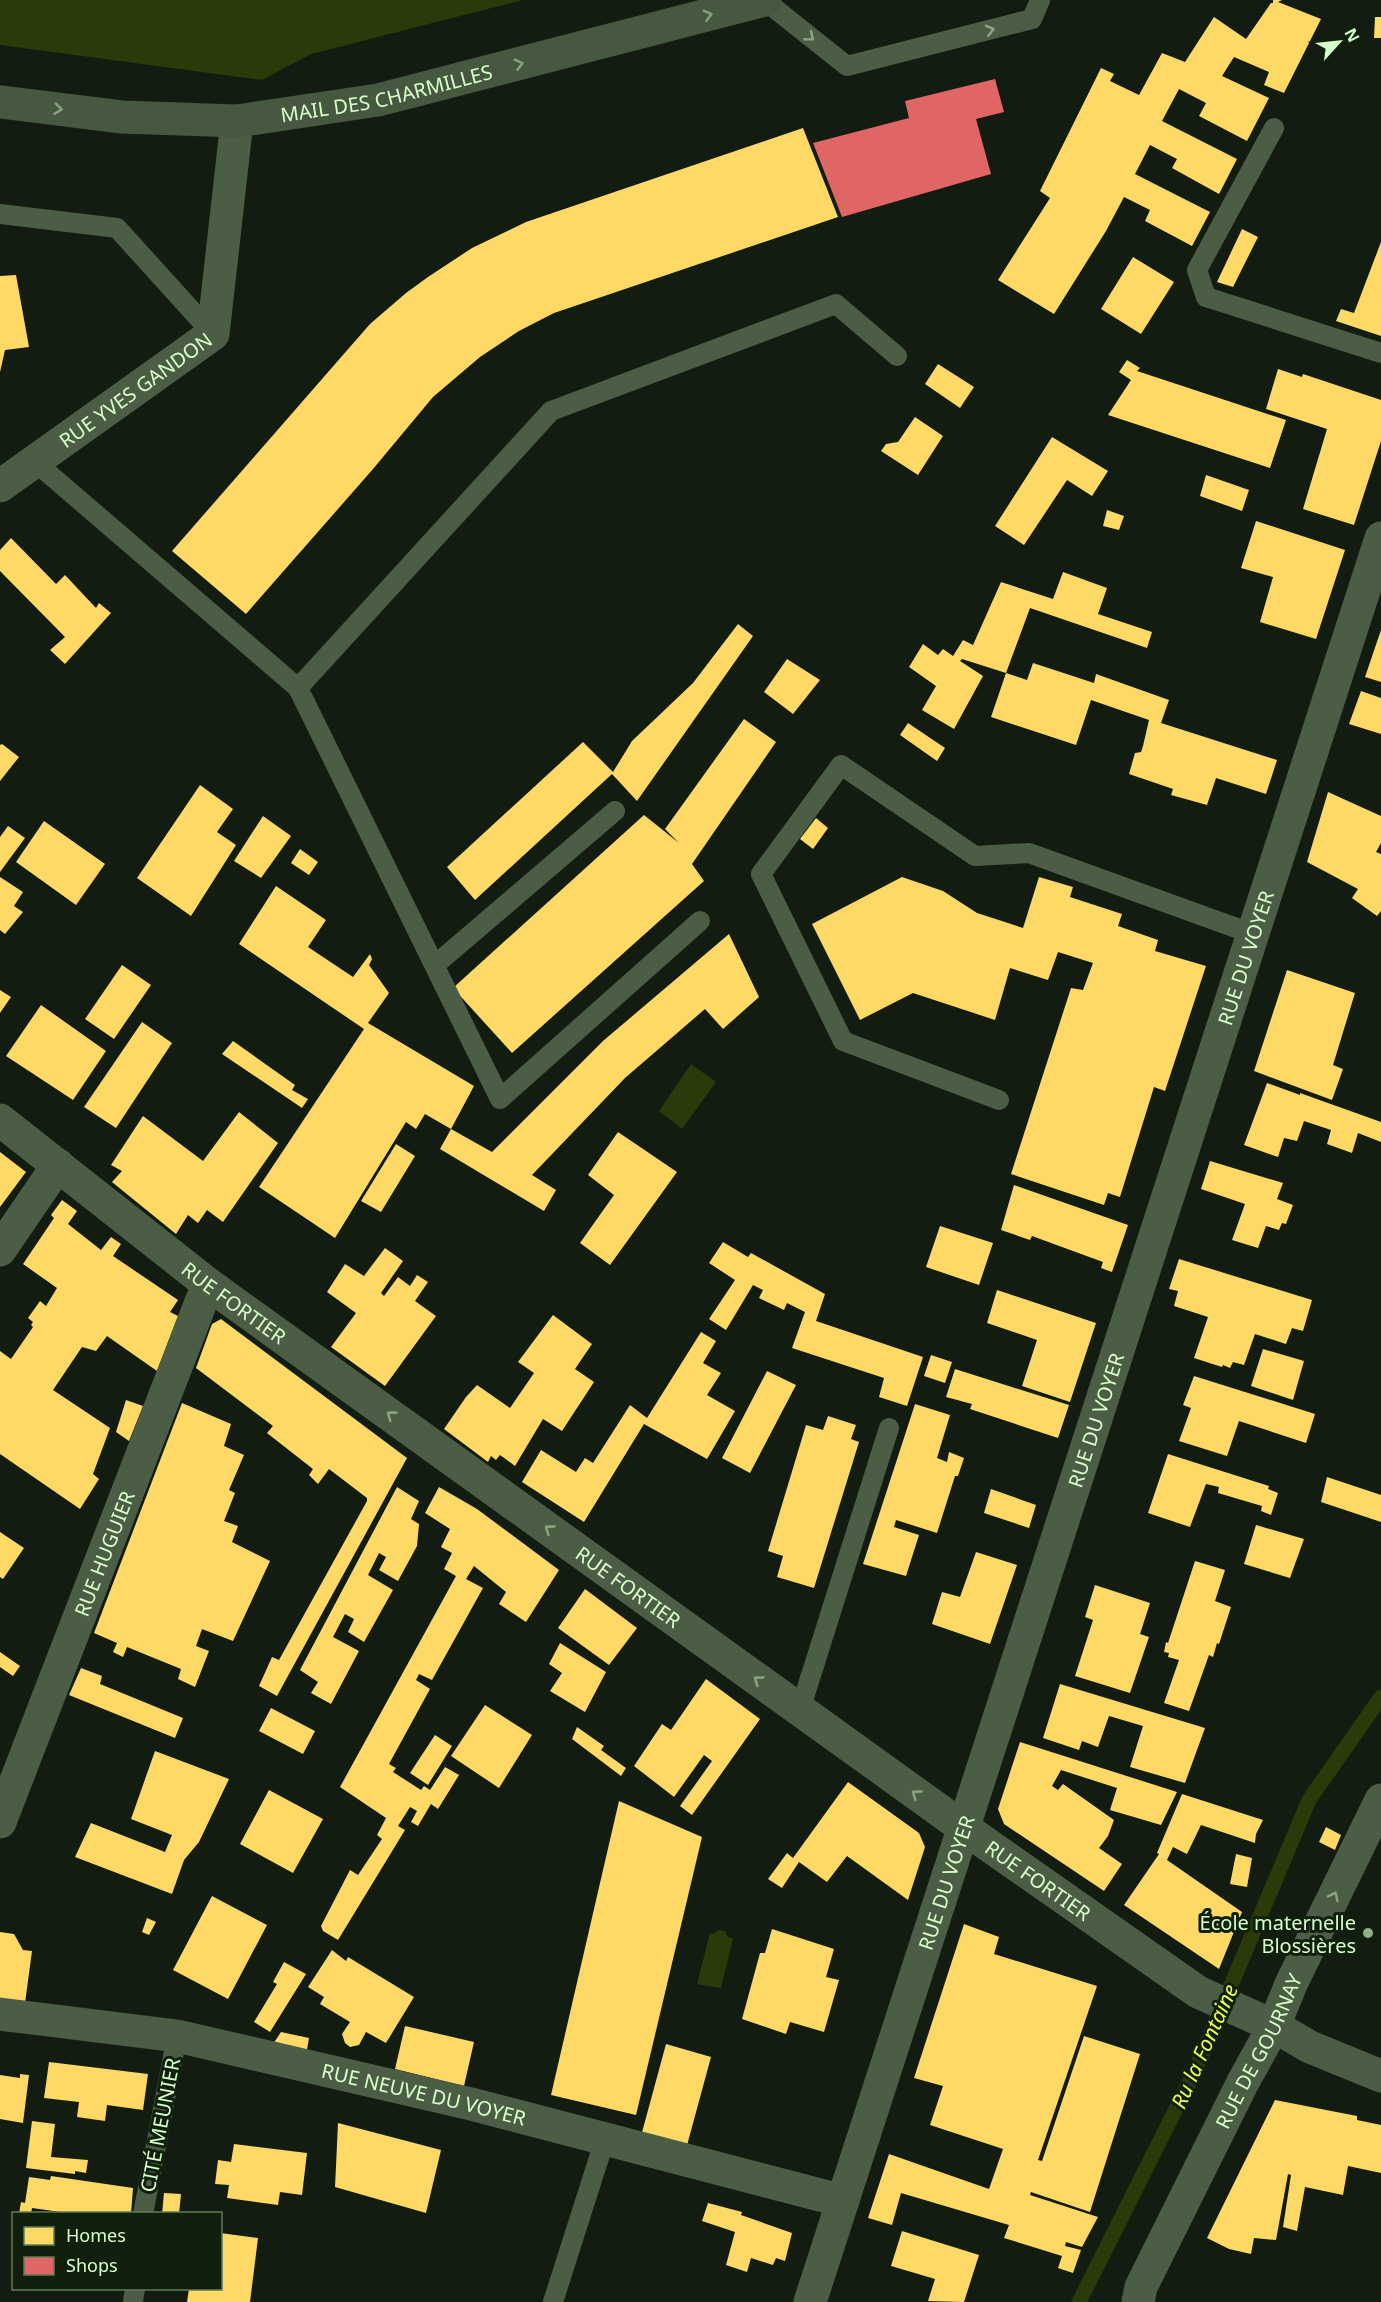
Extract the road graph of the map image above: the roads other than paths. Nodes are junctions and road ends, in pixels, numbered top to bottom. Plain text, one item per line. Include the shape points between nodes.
1 (764, 0) edge
2 (1040, 0) edge
3 (0, 102) edge
4 (237, 121) junction
5 (1274, 128) dead end
6 (0, 214) edge
7 (213, 334) junction
8 (1381, 353) edge
9 (897, 356) dead end
10 (34, 461) junction
11 (0, 486) edge
12 (1379, 549) edge
13 (298, 688) junction
14 (615, 811) dead end
15 (700, 921) dead end
16 (1253, 934) junction
17 (435, 965) junction
18 (999, 1100) dead end
19 (0, 1120) edge
20 (58, 1165) junction
21 (0, 1250) edge
22 (208, 1284) junction
23 (889, 1428) dead end
24 (800, 1710) junction
25 (1381, 1800) edge
26 (0, 1822) edge
27 (964, 1828) junction
28 (0, 2014) edge
29 (1274, 2026) junction
30 (177, 2036) junction
31 (1381, 2076) edge
32 (605, 2139) junction
33 (843, 2201) junction
34 (144, 2212) edge
35 (553, 2302) edge
36 (810, 2302) edge
37 (1138, 2302) edge

1 -> 2 lane via 847,66 1032,19
4 -> 1 main road, MAIL DES CHARMILLES via 378,100
3 -> 4 main road, MAIL DES CHARMILLES via 122,117
4 - 7 street, RUE YVES GANDON
5 - 8 lane via 1197,270 1206,297
6 - 7 lane via 117,228
7 - 10 street, RUE YVES GANDON
9 - 13 lane via 836,304 551,411
10 - 11 street, RUE YVES GANDON
10 - 13 lane
12 - 16 street, RUE DU VOYER
13 - 17 lane
14 - 17 lane
15 - 17 lane via 500,1099
16 - 18 lane via 1029,853 975,856 841,765 761,874 843,1041
16 - 27 street, RUE DU VOYER
19 - 20 street, RUE FORTIER
20 - 21 street
20 - 22 street, RUE FORTIER
24 -> 22 street, RUE FORTIER
22 - 26 street, RUE HUGUIER
23 - 24 lane
27 -> 24 street, RUE FORTIER
29 -> 25 street, RUE DE GOURNAY
27 - 29 street, RUE FORTIER via 1198,1992
27 - 33 street, RUE DU VOYER
28 - 30 street, RUE NEUVE DU VOYER
29 - 31 street, RUE FORTIER via 1310,2047
29 - 37 street, RUE DE GOURNAY via 1141,2287
30 - 32 street, RUE NEUVE DU VOYER
30 - 34 lane, CITÉ MEUNIER
32 - 33 street, RUE NEUVE DU VOYER
32 - 35 lane
33 - 36 street, RUE DU VOYER

